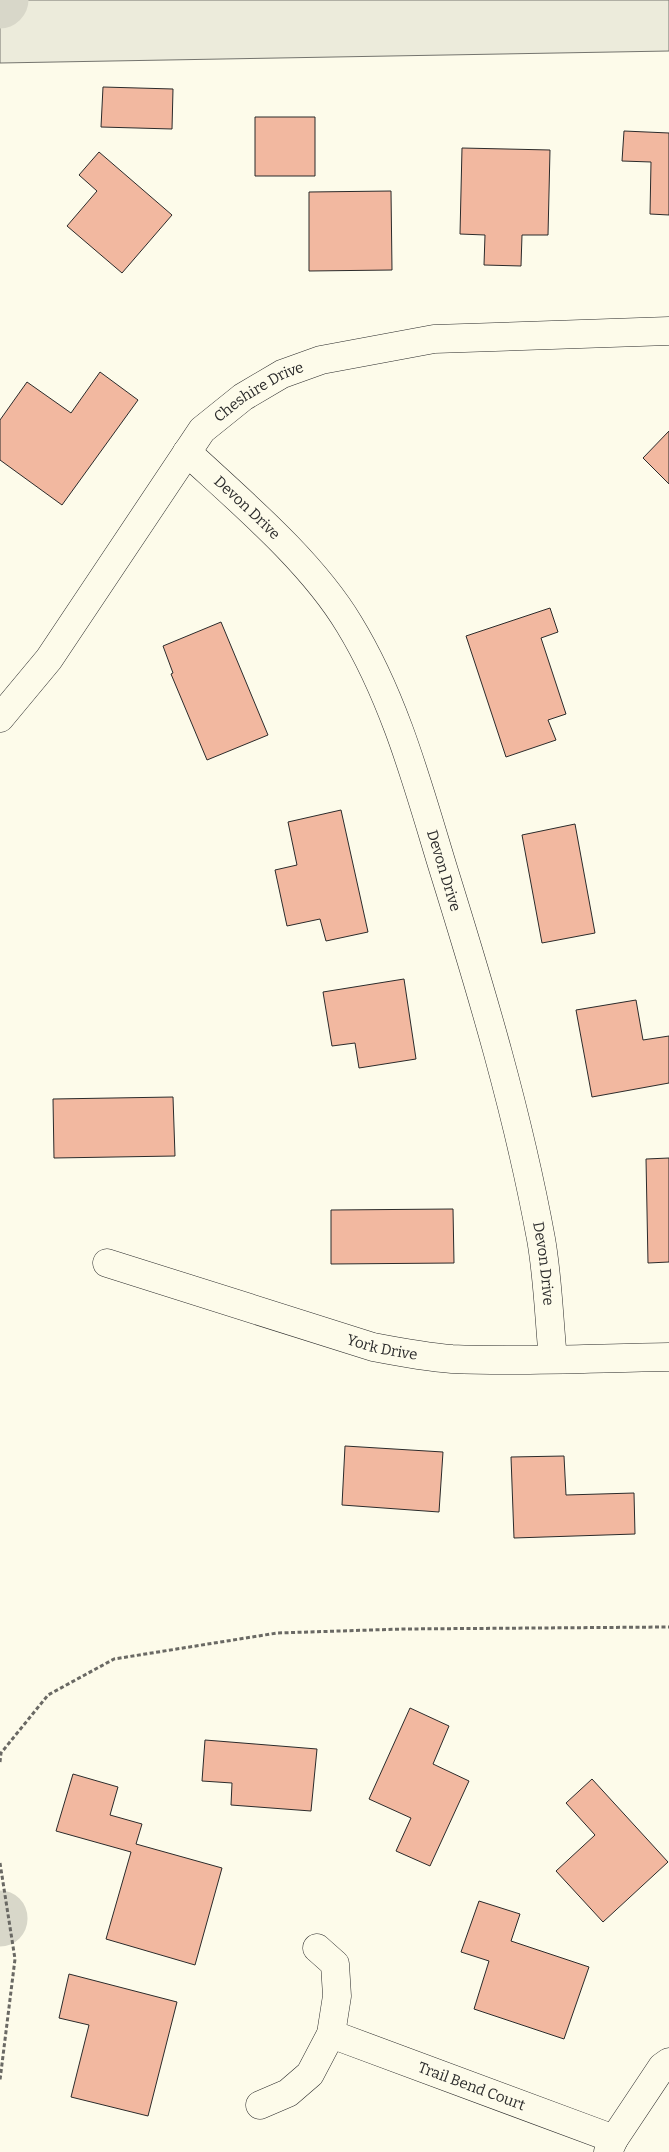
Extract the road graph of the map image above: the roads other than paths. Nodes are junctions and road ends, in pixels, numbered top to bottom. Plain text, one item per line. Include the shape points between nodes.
1 (669, 331) edge
2 (187, 452) junction
3 (0, 718) edge
4 (107, 1263) dead end
5 (669, 1357) edge
6 (552, 1359) junction
7 (317, 1948) dead end
8 (331, 2034) junction
9 (669, 2062) edge
10 (260, 2105) dead end
11 (611, 2146) edge

1 - 2 street, Cheshire Drive via 434,339 321,360 282,374 243,397 202,430
2 - 3 street, Cheshire Drive via 49,659
2 - 6 street, Devon Drive via 312,575 349,623 373,669 407,751 481,992 524,1157 542,1242
4 - 6 street, York Drive via 373,1348 452,1359
5 - 6 street, York Drive
7 - 8 street via 334,1964 337,1996
8 - 10 street via 310,2074 288,2093
8 - 11 street, Trail Bend Court
9 - 11 street via 662,2067

